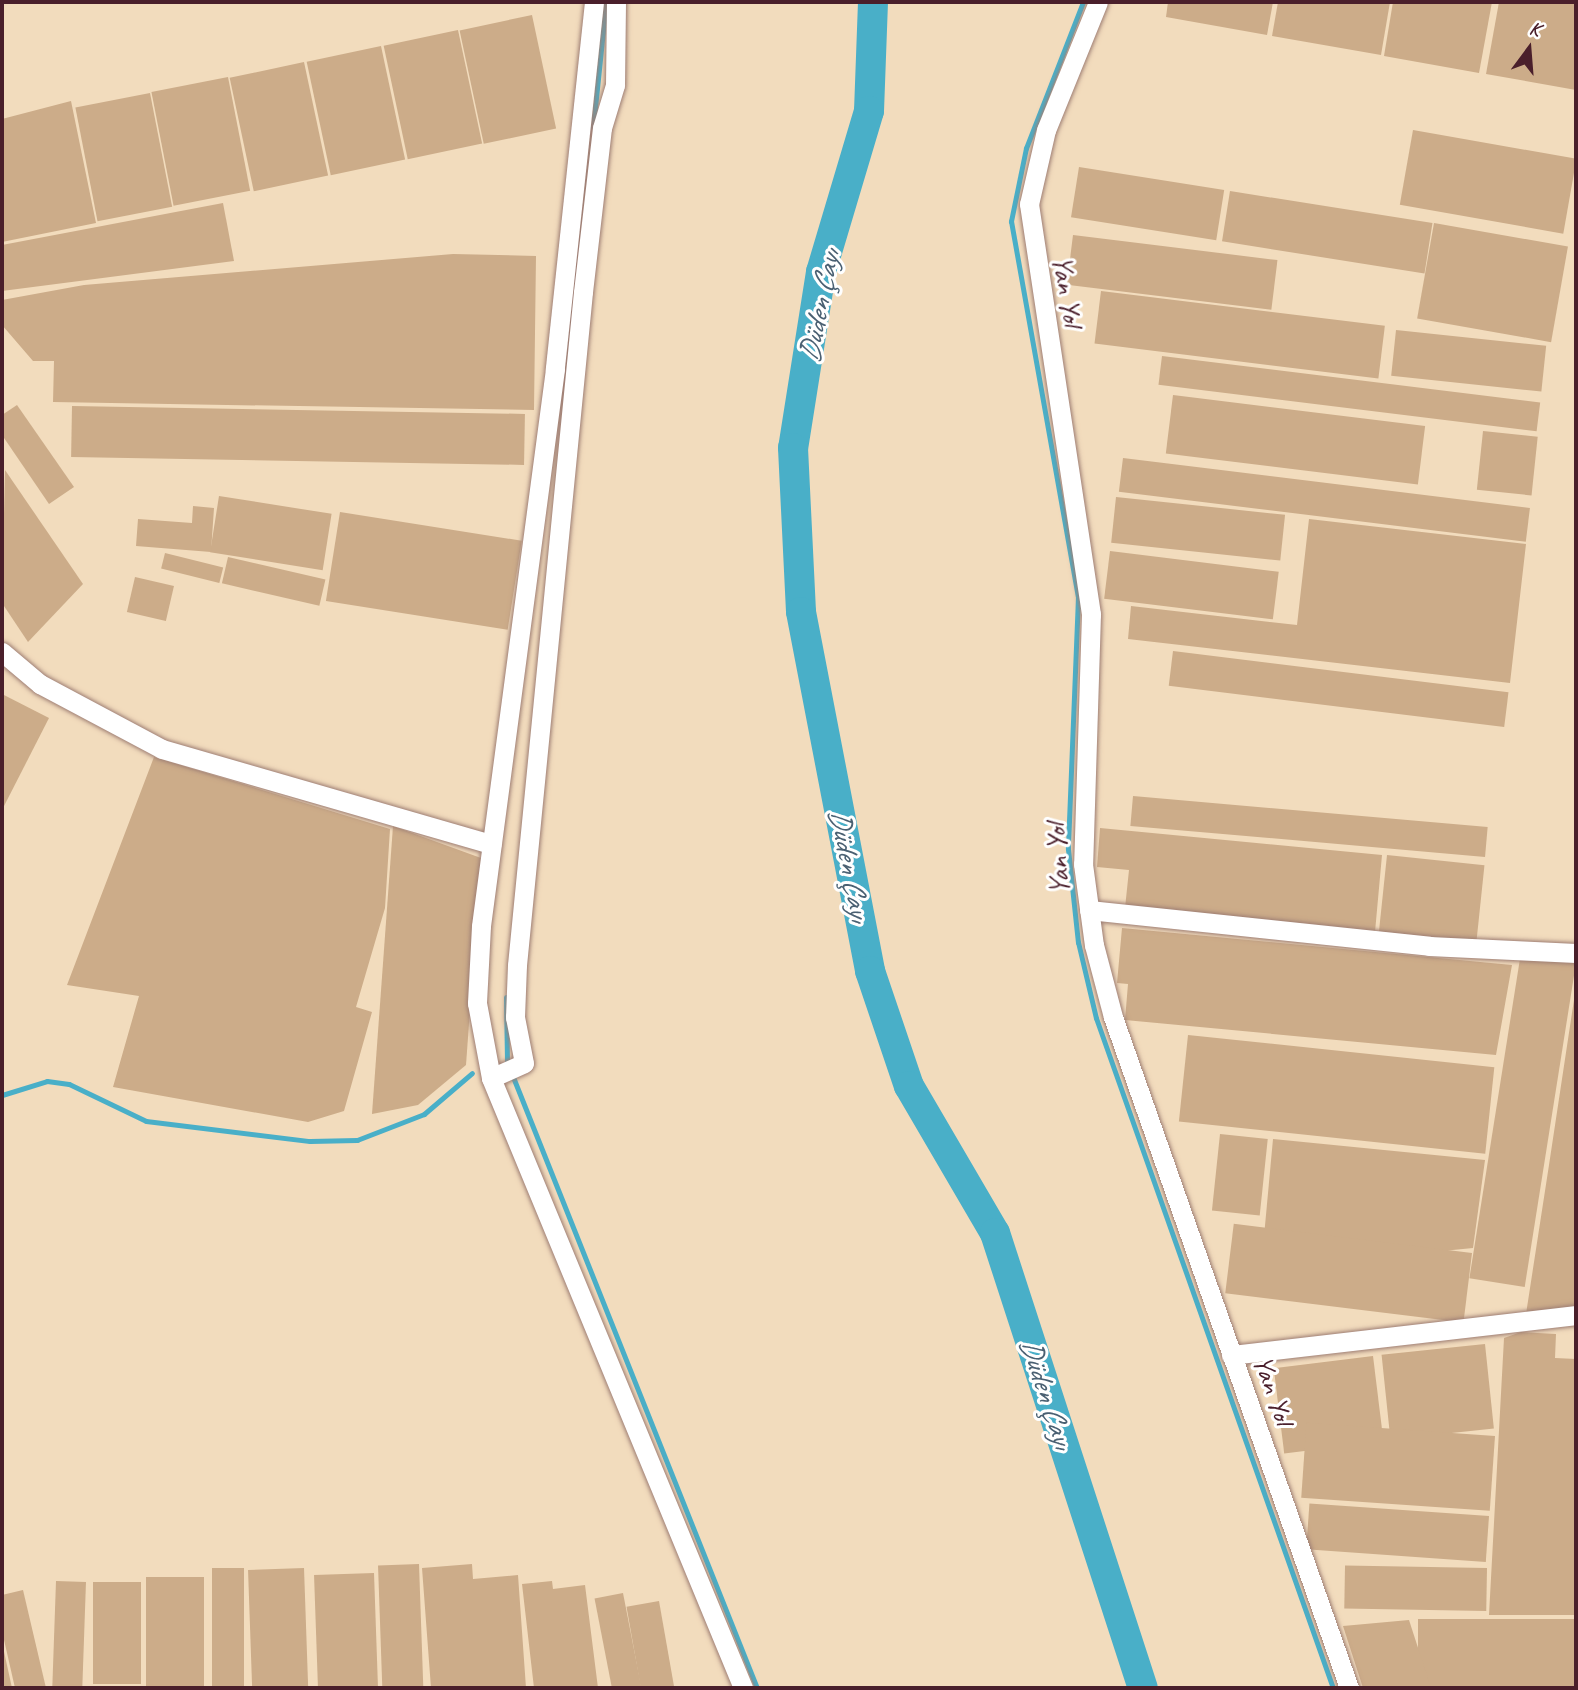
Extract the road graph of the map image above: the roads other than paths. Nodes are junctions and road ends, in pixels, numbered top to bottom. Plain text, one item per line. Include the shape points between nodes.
1 (594, 2) edge
2 (616, 2) edge
3 (1098, 2) edge
4 (581, 219) junction
5 (2, 652) edge
6 (492, 844) junction
7 (1089, 910) junction
8 (1576, 953) edge
9 (491, 1078) junction
10 (1576, 1315) edge
11 (1231, 1355) junction
12 (743, 1688) edge
13 (1349, 1688) edge

1 - 4 street
2 - 4 street via 615,85
3 - 7 street, Yan Yol via 1046,130 1029,204 1032,262 1091,614 1083,853
4 - 6 street
4 - 9 street via 516,965 515,1017 524,1063
5 - 6 street via 40,684 162,749
6 - 9 street via 477,1003
7 - 8 street via 1429,946
7 - 11 street, Yan Yol via 1113,1017
9 - 12 street
10 - 11 street
11 - 13 street, Yan Yol

